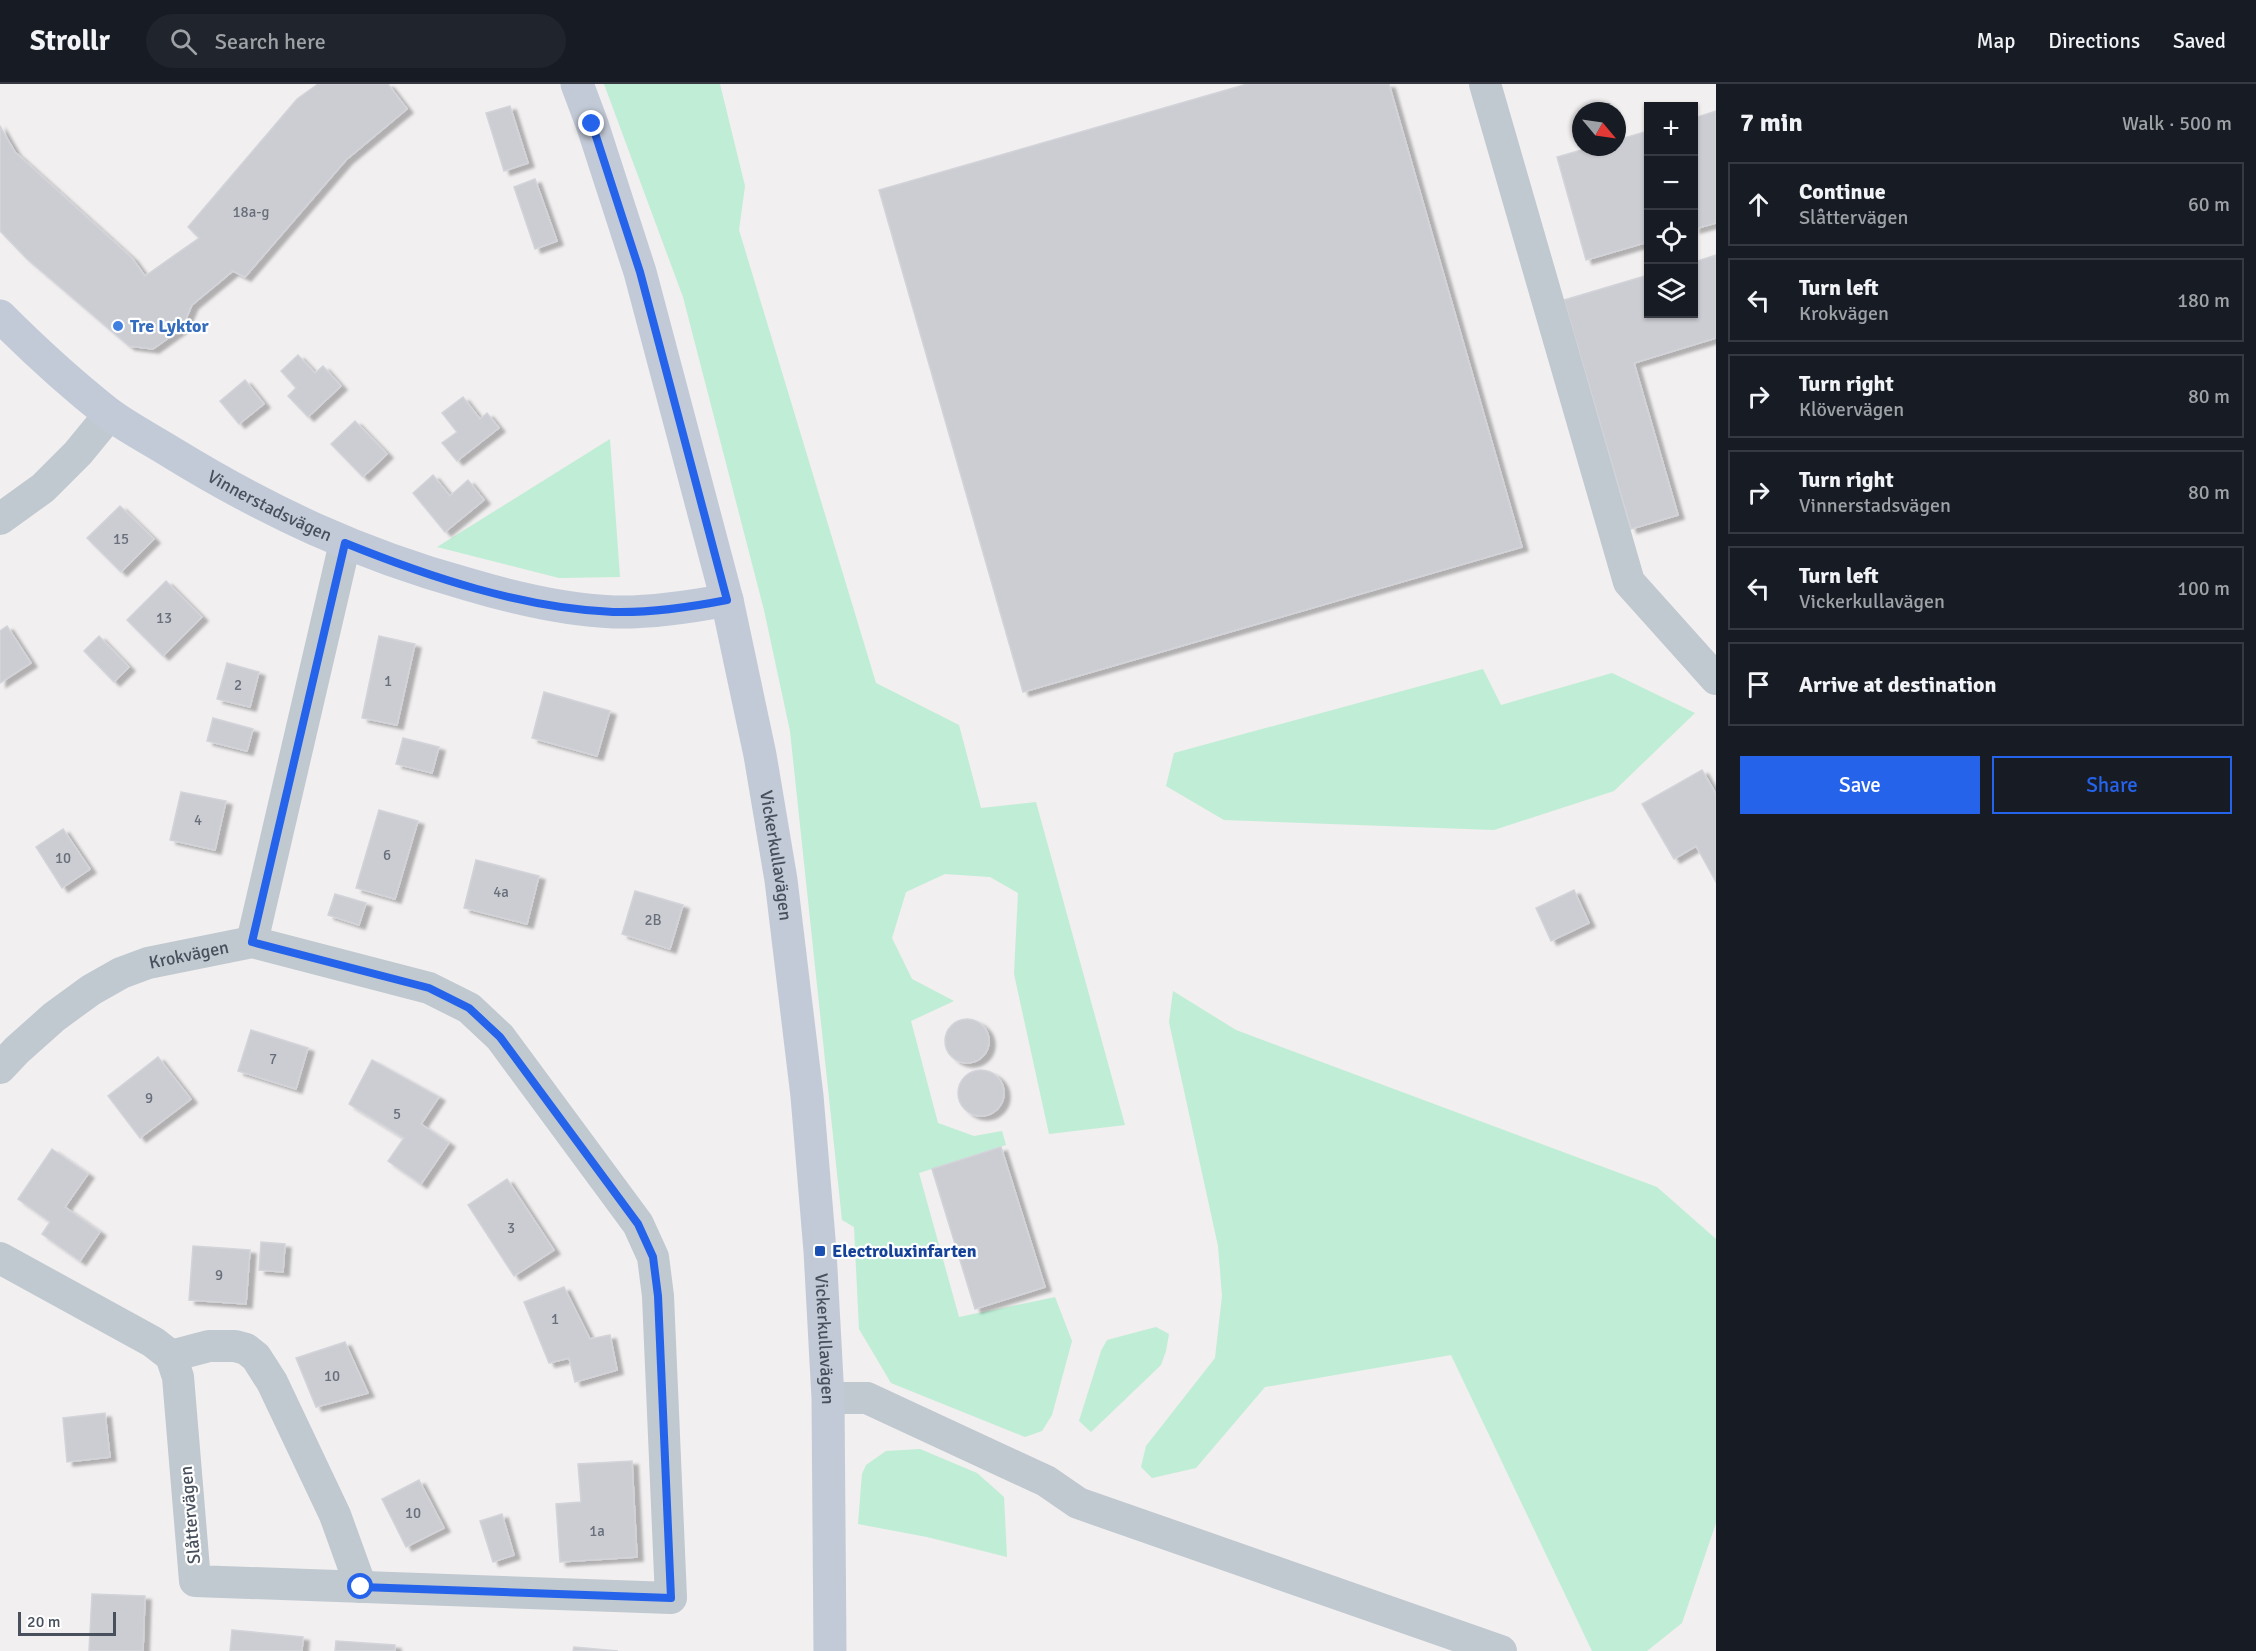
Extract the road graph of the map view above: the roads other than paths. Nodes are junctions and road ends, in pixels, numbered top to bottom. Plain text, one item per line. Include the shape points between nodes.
1 (577, 84) edge
2 (1485, 84) edge
3 (0, 316) edge
4 (110, 414) junction
5 (0, 519) edge
6 (345, 543) junction
7 (727, 600) junction
8 (1716, 679) edge
9 (252, 942) junction
10 (0, 1068) edge
11 (0, 1258) edge
12 (171, 1356) junction
13 (828, 1398) junction
14 (361, 1587) junction
15 (671, 1598) joint
16 (830, 1651) edge
17 (1502, 1651) edge

1 - 7 main road, Vickerkullavägen via 640,272
2 - 8 street via 1629,582
3 - 4 main road, Vinnerstadsvägen
4 - 5 street via 43,488
4 - 6 main road, Vinnerstadsvägen via 209,475 291,520
6 - 7 main road, Vinnerstadsvägen via 389,561 488,591 573,608 615,612
6 - 9 street
7 - 13 main road, Vickerkullavägen via 782,880 807,1096
9 - 10 street, Krokvägen via 148,963 121,974 54,1017
9 - 15 street, Krokvägen via 429,988 469,1008 500,1037 638,1224 653,1257 658,1296
11 - 12 street via 153,1342
12 - 14 street via 208,1346 235,1346 256,1357 272,1382 335,1515
12 - 14 street, Slåttervägen via 178,1377 195,1581
13 - 16 main road, Vickerkullavägen
13 - 17 street via 867,1398 1046,1481 1078,1503
14 - 15 street, Slåttervägen

